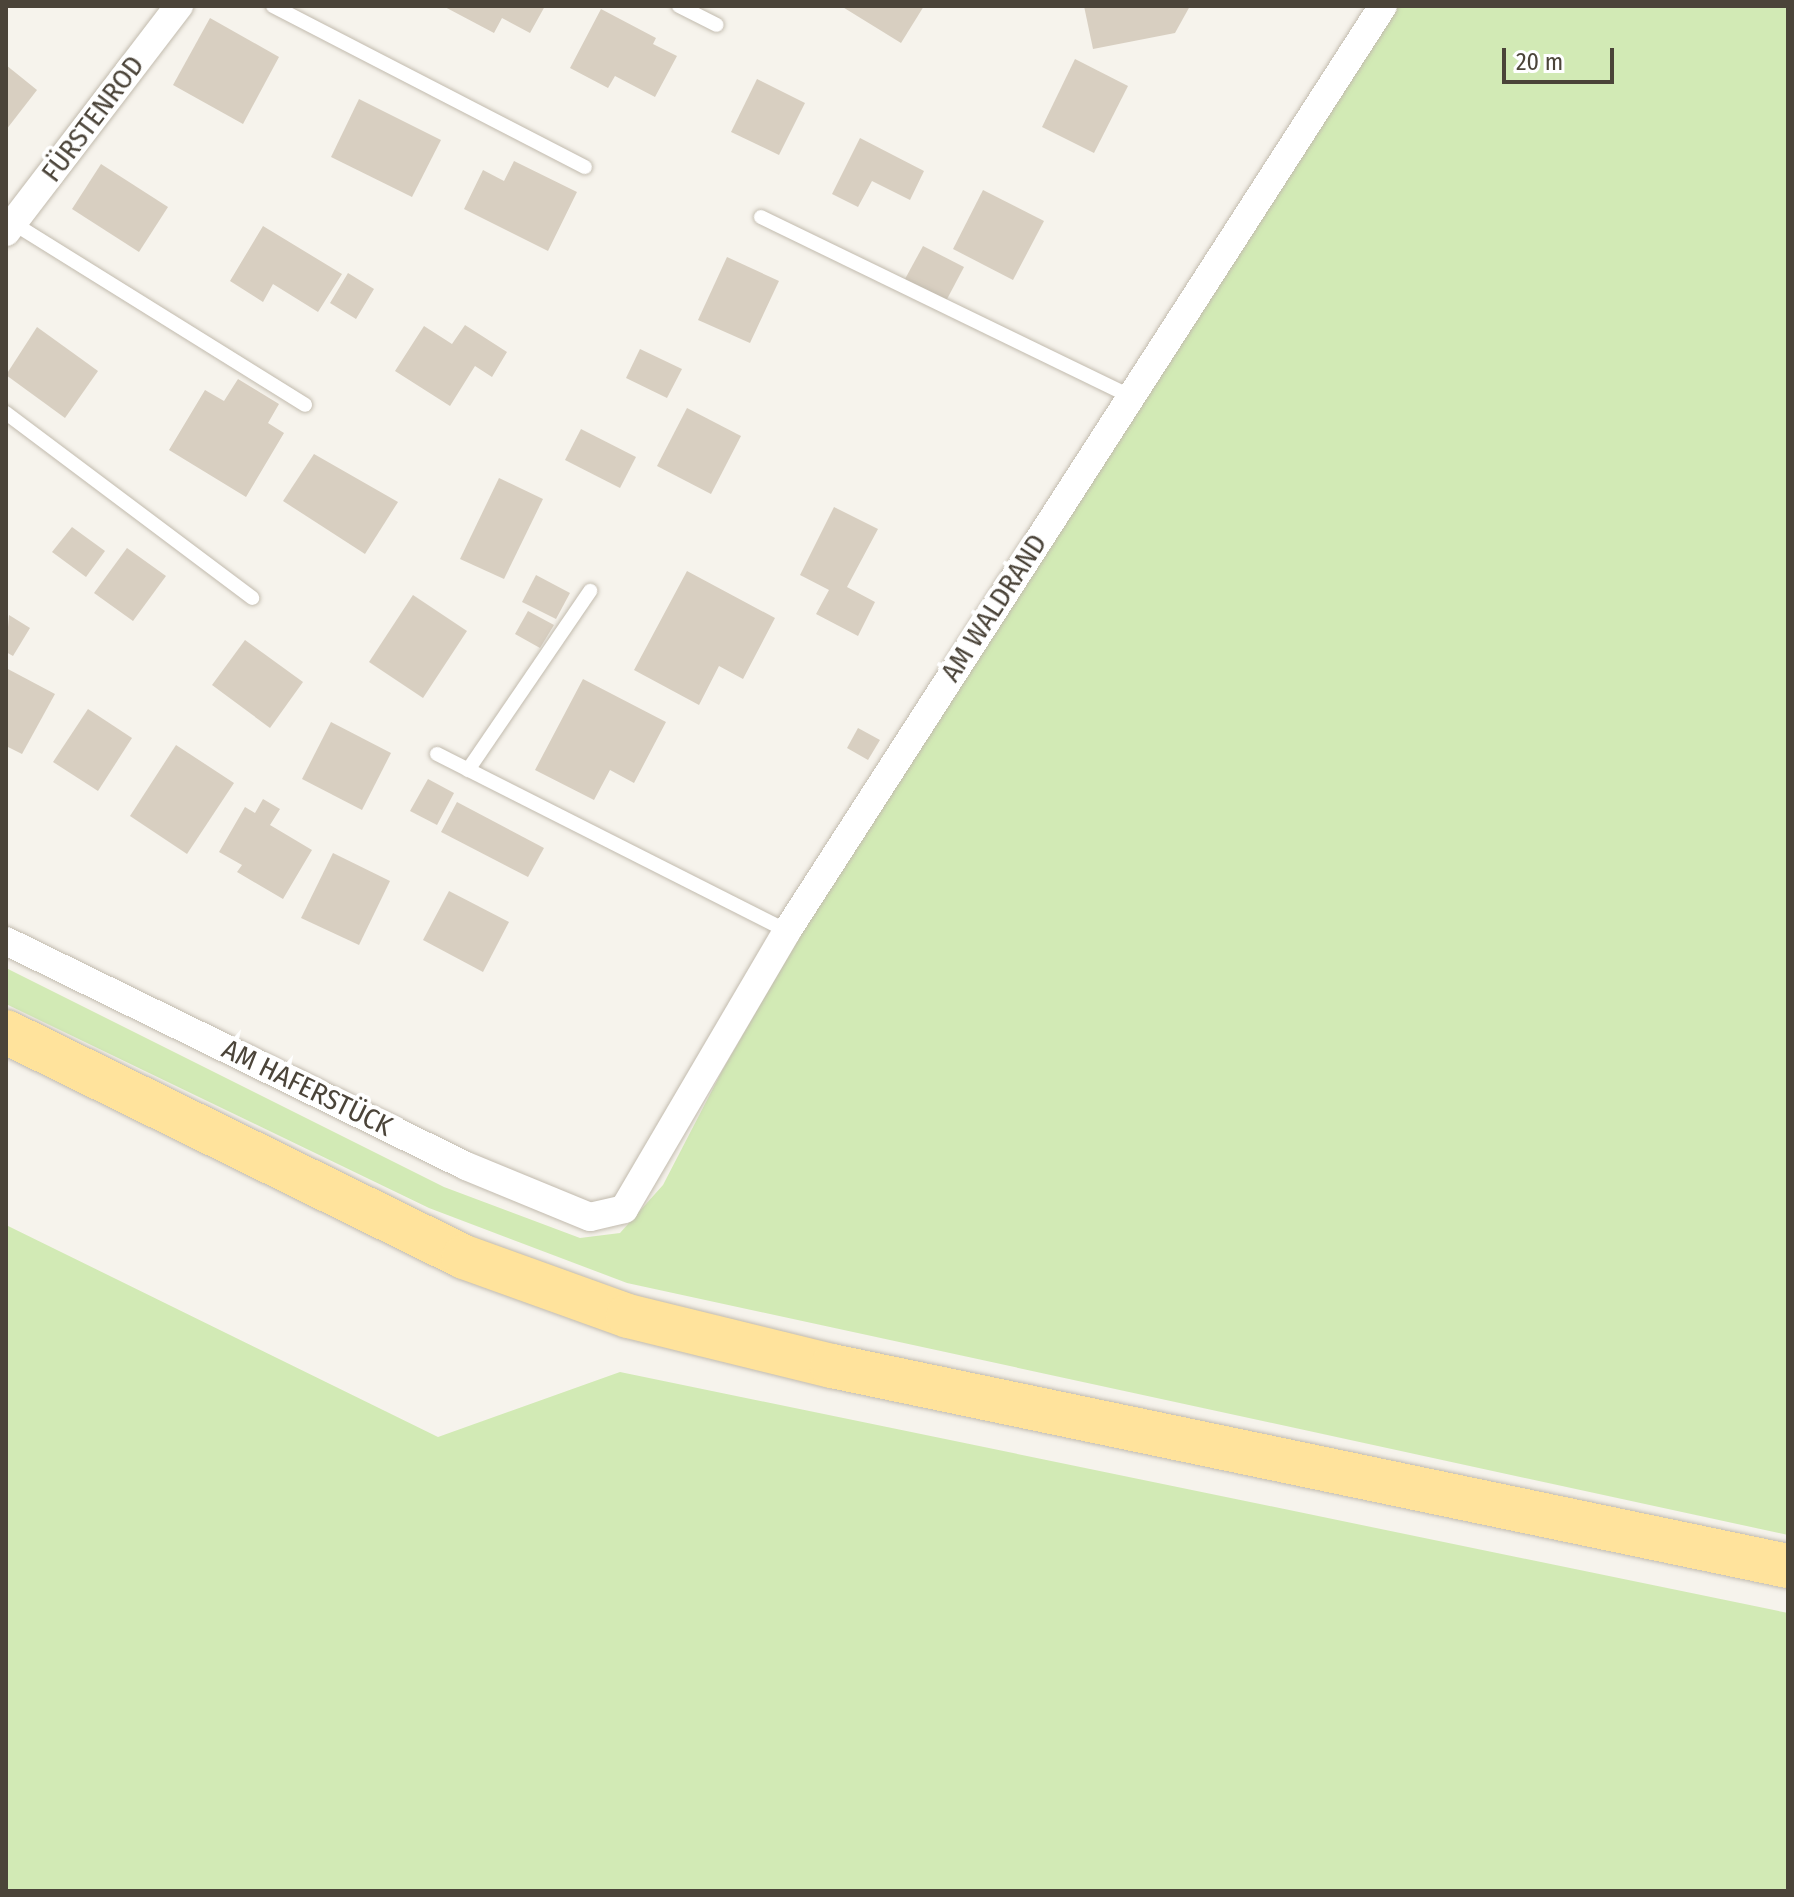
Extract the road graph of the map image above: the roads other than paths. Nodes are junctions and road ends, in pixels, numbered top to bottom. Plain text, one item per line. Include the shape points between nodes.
1 (179, 6) edge
2 (273, 6) edge
3 (679, 6) edge
4 (1383, 6) edge
5 (717, 25) dead end
6 (585, 167) dead end
7 (761, 217) dead end
8 (10, 227) edge
9 (1130, 396) junction
10 (305, 405) dead end
11 (6, 413) edge
12 (590, 591) dead end
13 (252, 598) dead end
14 (437, 754) dead end
15 (468, 770) junction
16 (787, 931) junction
17 (6, 941) edge
18 (6, 1032) edge
19 (614, 1215) joint
20 (1788, 1566) edge

1 - 8 street, FÜRSTENROD
2 - 6 lane
3 - 5 lane
4 - 9 street, AM WALDRAND
7 - 9 lane
8 - 10 lane
9 - 16 street, AM WALDRAND
11 - 13 lane
12 - 15 lane
14 - 15 lane
15 - 16 lane
16 - 19 street, AM WALDRAND via 635,1195
17 - 19 street, AM HAFERSTÜCK via 466,1166 590,1217
18 - 20 main road via 464,1257 628,1316 832,1366

